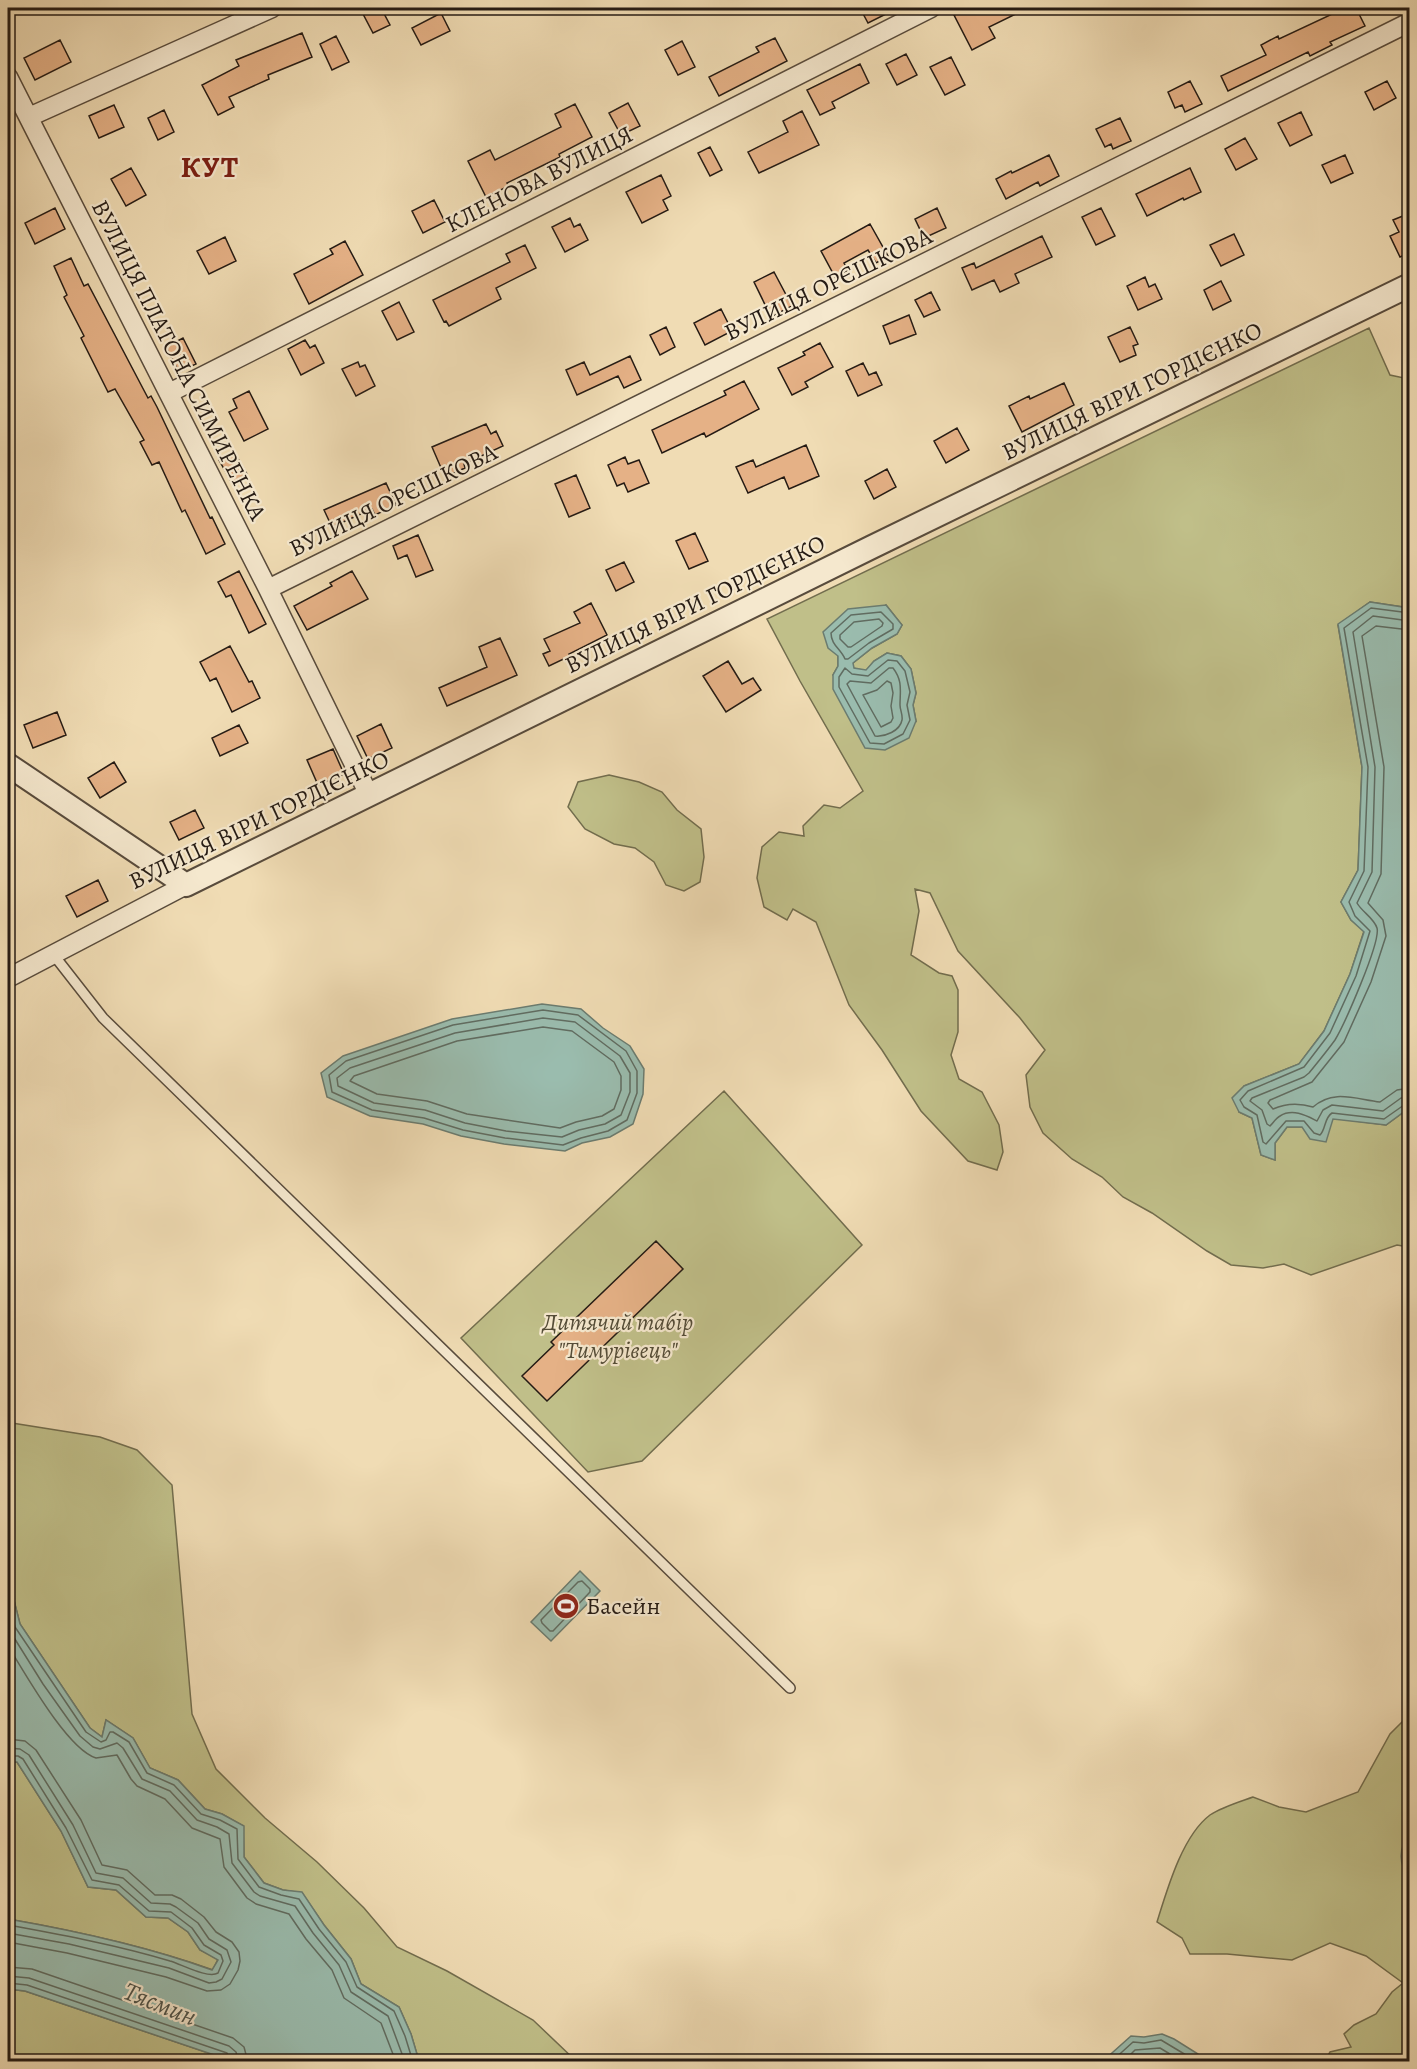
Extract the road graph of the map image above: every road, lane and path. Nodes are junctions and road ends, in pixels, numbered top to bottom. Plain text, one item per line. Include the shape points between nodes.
1 (272, 8) edge
2 (932, 8) edge
3 (1410, 22) edge
4 (8, 77) edge
5 (29, 117) junction
6 (1410, 285) edge
7 (169, 393) junction
8 (268, 589) junction
9 (8, 765) edge
10 (369, 795) junction
11 (186, 885) junction
12 (53, 954) junction
13 (8, 978) edge
14 (790, 1688) dead end

1 - 5 street
2 - 7 street, КЛЕНОВА ВУЛИЦЯ
3 - 8 street, ВУЛИЦЯ ОРЄШКОВА
4 - 5 street, ВУЛИЦЯ ПЛАТОНА СИМИРЕНКА
5 - 7 street, ВУЛИЦЯ ПЛАТОНА СИМИРЕНКА
6 - 10 street, ВУЛИЦЯ ВІРИ ГОРДІЄНКО
7 - 8 street, ВУЛИЦЯ ПЛАТОНА СИМИРЕНКА
8 - 10 street, ВУЛИЦЯ ПЛАТОНА СИМИРЕНКА
9 - 11 street
10 - 11 street, ВУЛИЦЯ ВІРИ ГОРДІЄНКО
11 - 12 street, ВУЛИЦЯ ВІРИ ГОРДІЄНКО
12 - 13 street, ВУЛИЦЯ ВІРИ ГОРДІЄНКО
12 - 14 lane via 103,1018

